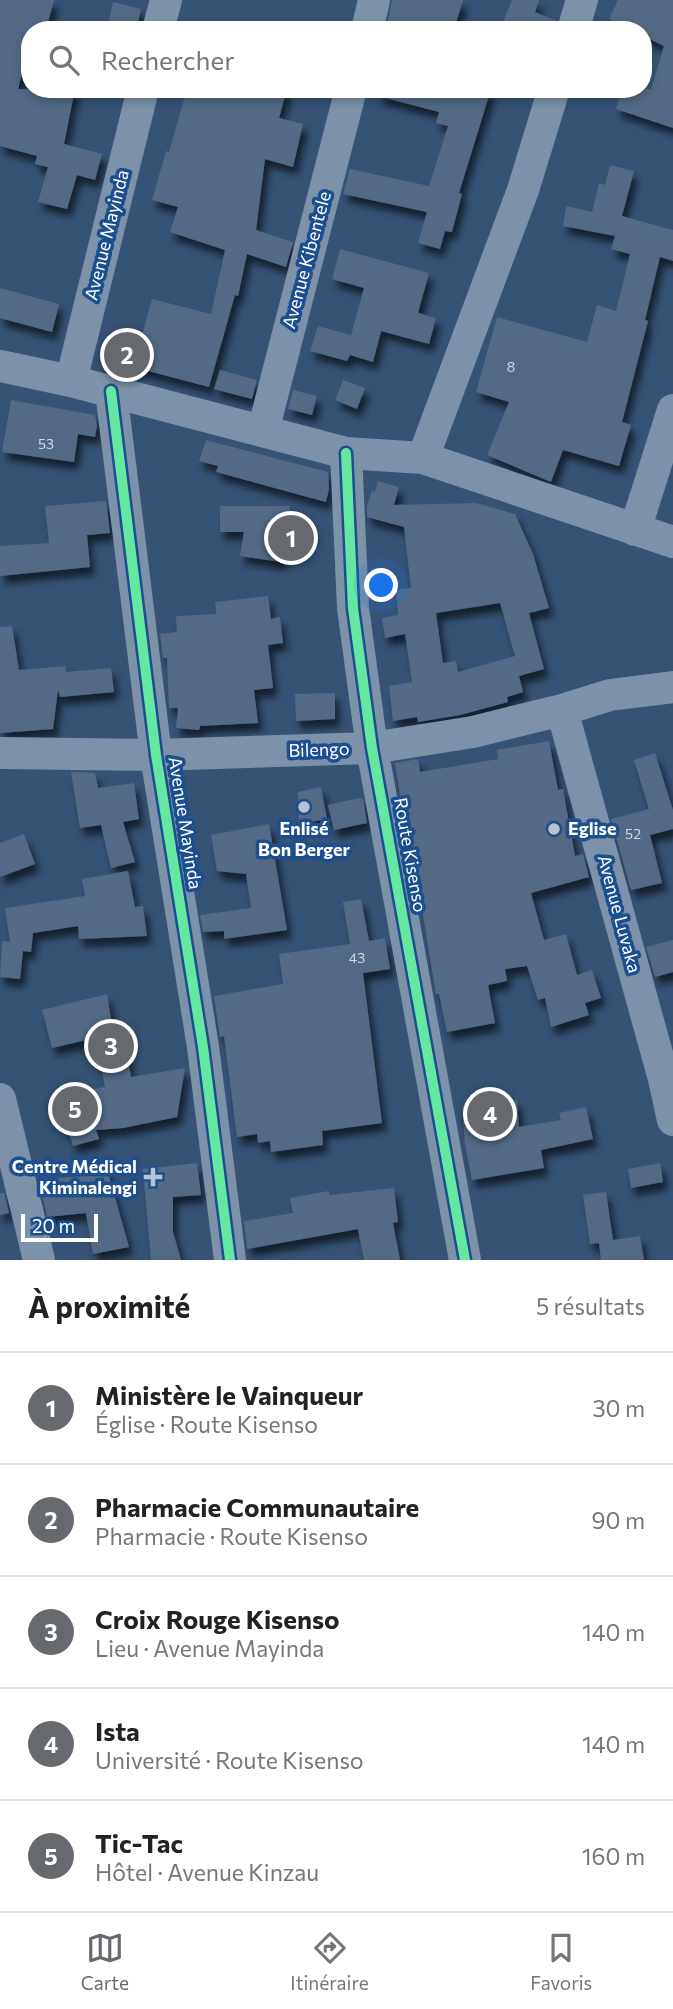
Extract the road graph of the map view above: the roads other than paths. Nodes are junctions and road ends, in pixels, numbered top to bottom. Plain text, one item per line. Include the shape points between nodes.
1 (166, 0) edge
2 (374, 0) edge
3 (582, 0) edge
4 (160, 21) edge
5 (369, 21) edge
6 (576, 21) edge
7 (142, 98) edge
8 (349, 98) edge
9 (551, 98) edge
10 (0, 366) edge
11 (71, 381) junction
12 (111, 391) junction
13 (673, 410) edge
14 (263, 431) junction
15 (346, 453) junction
16 (423, 458) junction
17 (635, 530) junction
18 (673, 542) edge
19 (673, 687) edge
20 (562, 710) junction
21 (372, 748) junction
22 (0, 753) edge
23 (156, 755) junction
24 (0, 1098) edge
25 (673, 1120) edge
26 (39, 1260) edge
27 (230, 1260) edge
28 (465, 1260) edge

1 - 4 street
2 - 5 street
3 - 6 street
7 - 11 street, Avenue Mayinda
8 - 14 street, Avenue Kibentele
9 - 16 street via 523,190
10 - 11 street
11 - 12 street
12 - 14 street
12 - 23 street, Avenue Mayinda
13 - 17 street
14 - 15 street
15 - 16 street
15 - 21 street, Route Kisenso via 353,608
16 - 17 street
17 - 18 street
19 - 20 street, Bilengo via 610,695
20 - 21 street, Bilengo via 473,732
20 - 25 street, Avenue Luvaka
21 - 23 street, Bilengo
21 - 28 street, Route Kisenso
22 - 23 street, Bilengo
23 - 27 street, Avenue Mayinda via 203,1047
24 - 26 street

